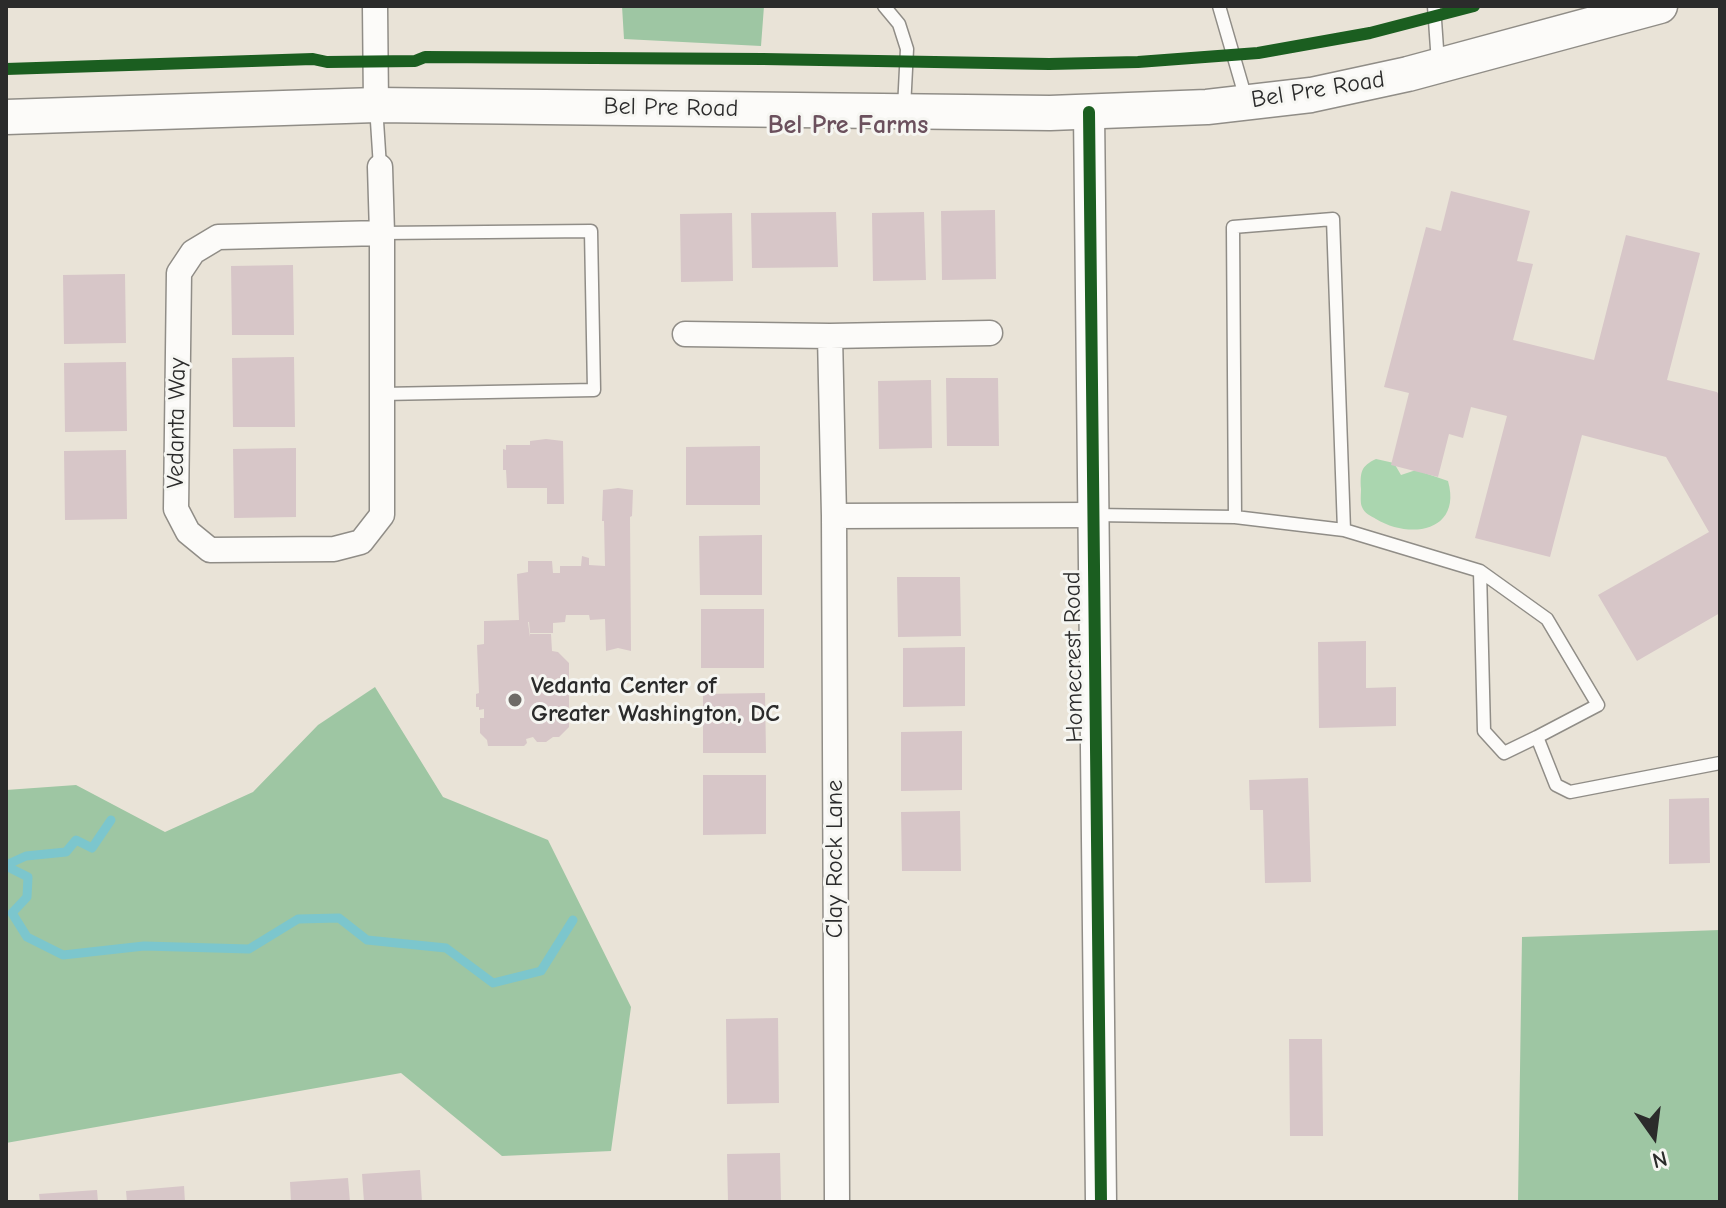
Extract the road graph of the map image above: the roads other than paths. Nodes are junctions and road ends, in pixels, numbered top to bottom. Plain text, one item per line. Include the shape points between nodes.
1 (375, 6) edge
2 (884, 6) edge
3 (1219, 6) edge
4 (1434, 6) edge
5 (1660, 6) edge
6 (1439, 66) junction
7 (1246, 102) junction
8 (376, 105) junction
9 (904, 110) junction
10 (1089, 112) junction
11 (6, 117) edge
12 (380, 167) joint
13 (382, 233) junction
14 (990, 333) dead end
15 (685, 334) dead end
16 (830, 336) junction
17 (382, 394) junction
18 (1094, 515) junction
19 (834, 516) junction
20 (1235, 517) junction
21 (1344, 530) junction
22 (1480, 571) junction
23 (1537, 737) junction
24 (1720, 763) edge
25 (837, 1202) edge
26 (1101, 1202) edge

1 - 8 street
2 - 9 lane via 899,24 907,49
3 - 7 lane
4 - 6 lane
5 - 6 main road, Bel Pre Road
6 - 7 main road, Bel Pre Road via 1311,95
7 - 10 main road, Bel Pre Road
8 - 9 main road, Bel Pre Road
8 - 11 main road, Bel Pre Road
8 - 12 lane
9 - 10 main road, Bel Pre Road
10 - 18 street, Homecrest Road
12 - 13 street, Vedanta Way
13 - 17 street, Vedanta Way
13 - 17 lane via 591,231 594,390
13 - 17 street, Vedanta Way via 218,237 193,252 179,273 176,509 188,532 210,550 334,549 361,542 382,515
14 - 16 street
15 - 16 street
16 - 19 street, Clay Rock Lane
18 - 19 street
18 - 20 lane
18 - 26 street, Homecrest Road
19 - 25 street, Clay Rock Lane
20 - 21 lane
20 - 21 lane via 1233,227 1333,219
21 - 22 lane
22 - 23 lane via 1484,731 1504,753
22 - 23 lane via 1547,619 1598,705
23 - 24 lane via 1556,785 1570,792

